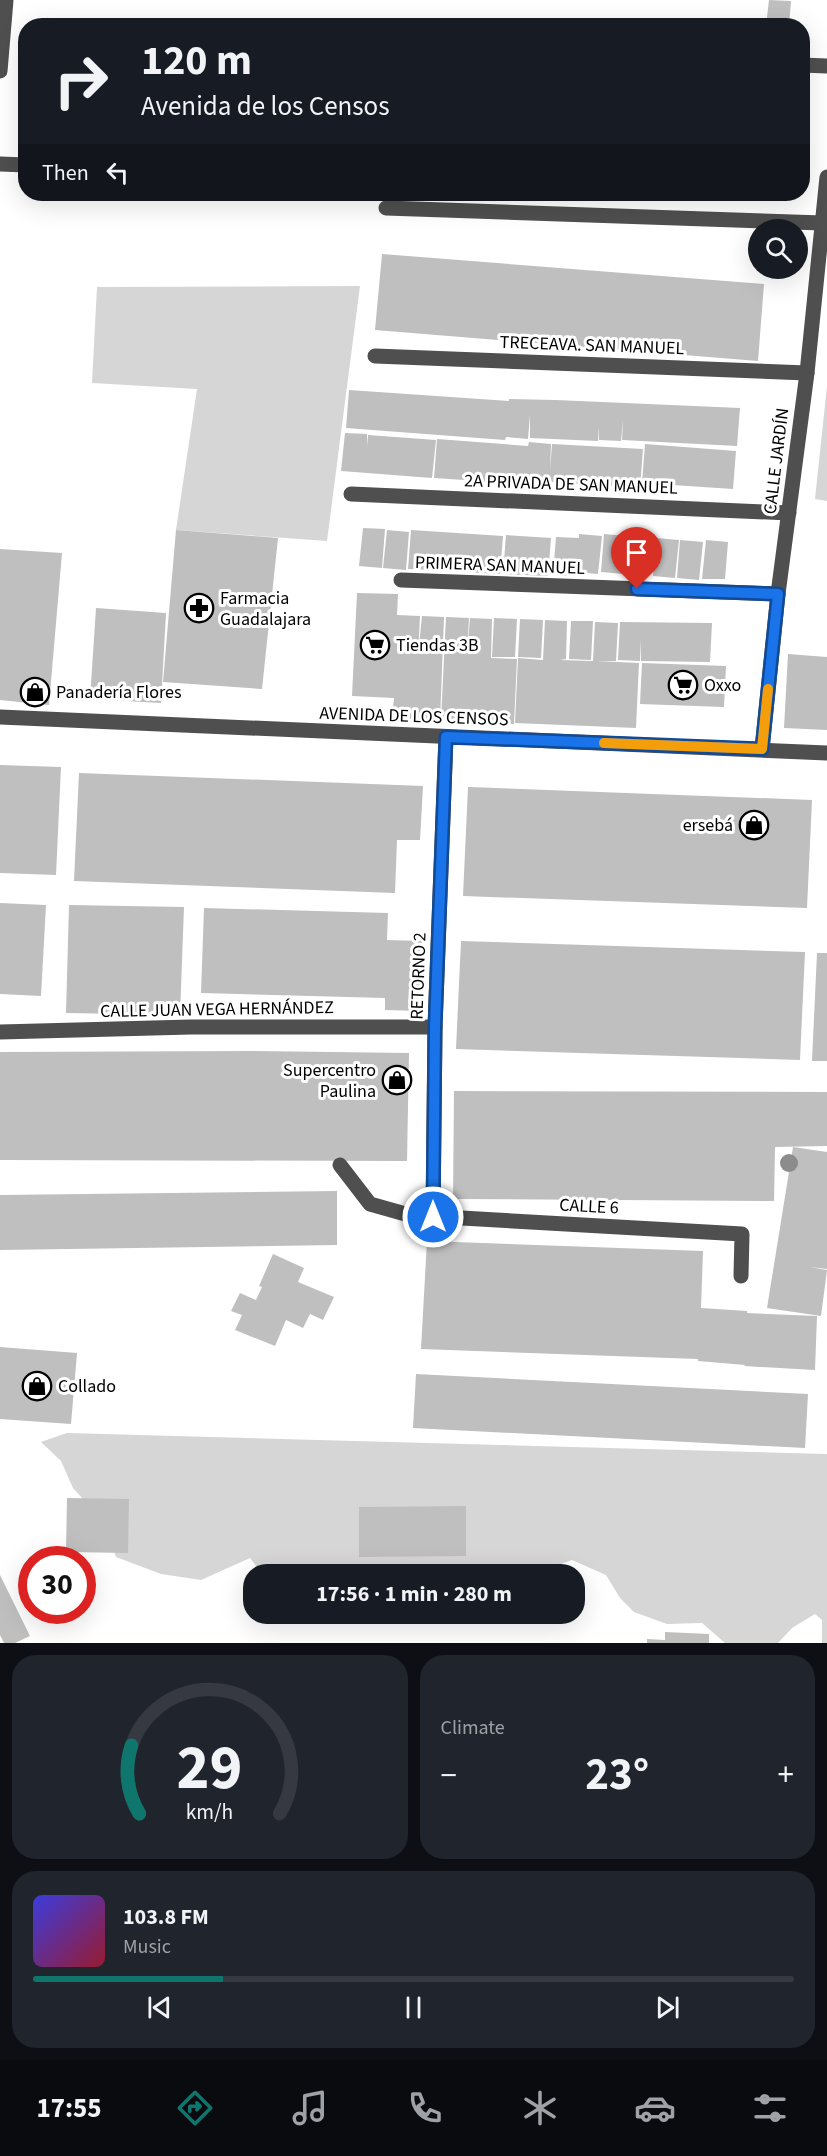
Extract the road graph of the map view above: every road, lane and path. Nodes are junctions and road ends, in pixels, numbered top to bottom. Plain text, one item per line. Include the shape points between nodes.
1 (6, 0) edge
2 (810, 65) edge
3 (827, 66) edge
4 (0, 71) edge
5 (0, 164) edge
6 (18, 165) edge
7 (827, 177) edge
8 (386, 208) dead end
9 (824, 223) junction
10 (375, 356) dead end
11 (807, 374) junction
12 (351, 494) dead end
13 (789, 513) junction
14 (401, 580) dead end
15 (778, 594) junction
16 (0, 717) edge
17 (446, 737) junction
18 (762, 749) junction
19 (827, 753) edge
20 (435, 1027) junction
21 (0, 1032) edge
22 (340, 1165) dead end
23 (433, 1217) junction
24 (741, 1276) dead end

1 - 4 street
2 - 3 street
5 - 6 street
7 - 9 street, CALLE JARDÍN
8 - 9 street
9 - 11 street, CALLE JARDÍN
10 - 11 street, TRECEAVA. SAN MANUEL
11 - 13 street, CALLE JARDÍN
12 - 13 street, 2A PRIVADA DE SAN MANUEL
13 - 15 street, CALLE JARDÍN
14 - 15 street, PRIMERA SAN MANUEL
15 - 18 street, CALLE JARDÍN
16 - 17 street, AVENIDA DE LOS CENSOS
17 - 18 street, AVENIDA DE LOS CENSOS
17 - 20 street, RETORNO 2
18 - 19 street, AVENIDA DE LOS CENSOS
20 - 21 street, CALLE JUAN VEGA HERNÁNDEZ
20 - 23 street, RETORNO 2
22 - 23 street, CALLE 6 via 370,1204
23 - 24 street, CALLE 6 via 742,1234

